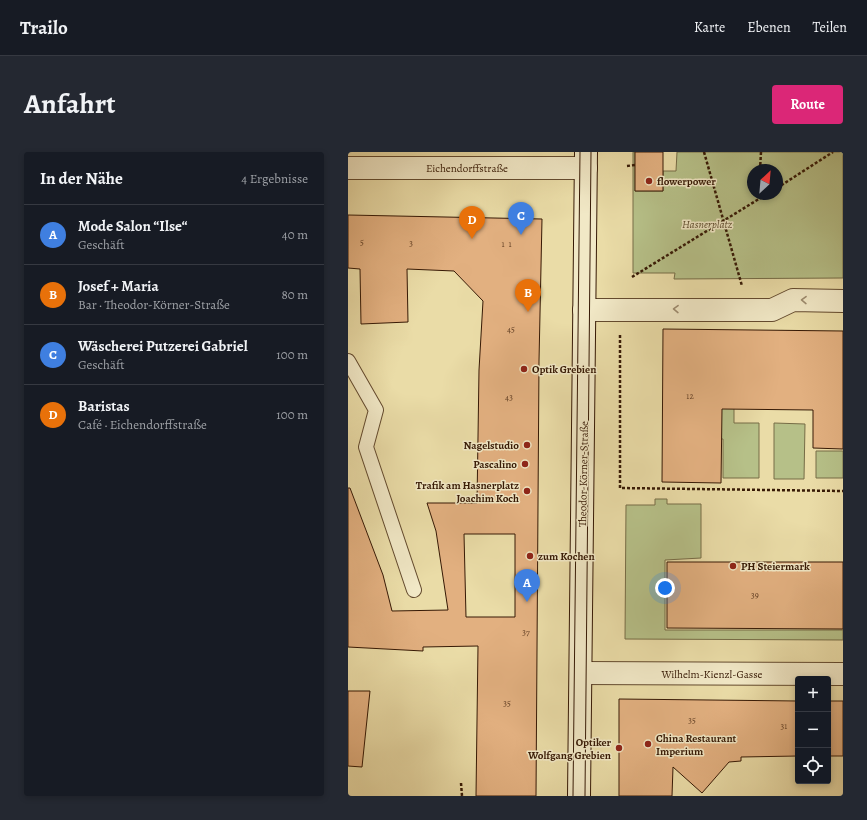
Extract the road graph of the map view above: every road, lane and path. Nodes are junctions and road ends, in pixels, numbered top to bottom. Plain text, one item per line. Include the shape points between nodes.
1 (704, 152) edge
2 (761, 152) edge
3 (833, 152) edge
4 (586, 160) edge
5 (760, 164) edge
6 (635, 165) dead end
7 (627, 166) dead end
8 (348, 168) edge
9 (783, 184) edge
10 (758, 200) edge
11 (724, 222) junction
12 (632, 276) dead end
13 (743, 292) dead end
14 (843, 301) edge
15 (584, 310) junction
16 (624, 331) dead end
17 (348, 361) edge
18 (843, 491) edge
19 (414, 590) dead end
20 (581, 673) junction
21 (843, 674) edge
22 (461, 783) dead end
23 (462, 796) edge
24 (579, 796) edge

1 - 11 path
2 - 5 path
3 - 9 path
4 - 8 street, Eichendorffstraße
4 - 15 street, Theodor-Körner-Straße
6 - 7 path
10 - 11 path
11 - 12 path
11 - 13 path
14 -> 15 street via 793,300 772,310
15 - 20 street, Theodor-Körner-Straße
16 - 18 path via 620,334 620,488
17 - 19 lane via 376,410 366,447
20 - 21 street, Wilhelm-Kienzl-Gasse
20 - 24 street, Theodor-Körner-Straße
22 - 23 path

